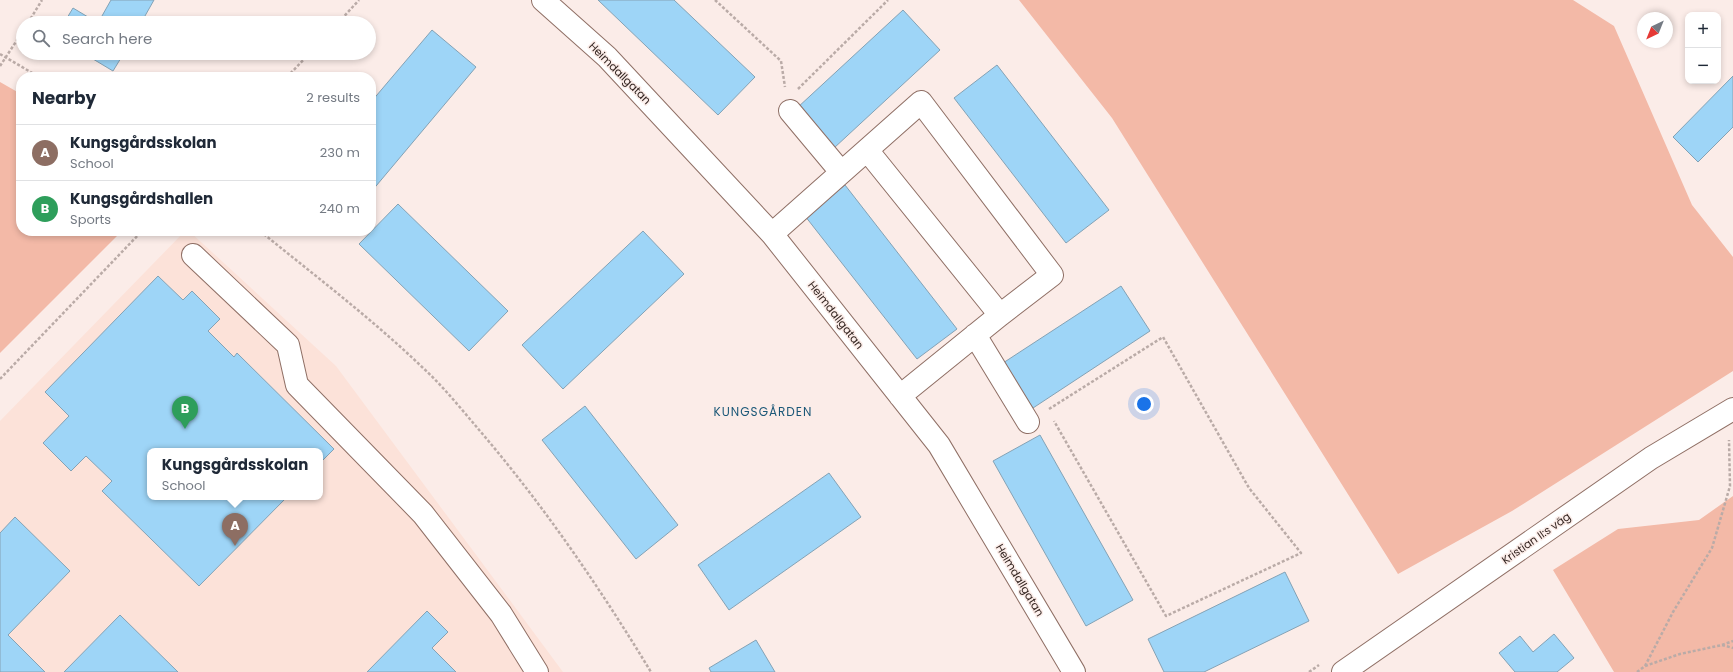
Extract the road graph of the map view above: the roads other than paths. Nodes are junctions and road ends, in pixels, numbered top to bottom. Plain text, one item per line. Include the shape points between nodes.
1 (543, 0) edge
2 (788, 105) road end
3 (867, 150) junction
4 (841, 172) junction
5 (772, 234) junction
6 (194, 255) dead end
7 (1000, 315) junction
8 (975, 335) junction
9 (900, 396) junction
10 (1733, 409) edge
11 (1028, 422) dead end
12 (536, 672) edge
13 (1074, 672) edge
14 (1343, 672) edge

1 - 5 street, Heimdallgatan via 607,57
2 - 4 street
3 - 4 street
3 - 7 street
3 - 7 street via 922,102 1052,275
4 - 5 street
5 - 9 street, Heimdallgatan
6 - 12 street via 288,346 297,385 423,514 501,614
7 - 8 street
8 - 9 street
8 - 11 street
9 - 13 street, Heimdallgatan via 939,445
10 - 14 street, Kristian II:s väg via 1651,458

